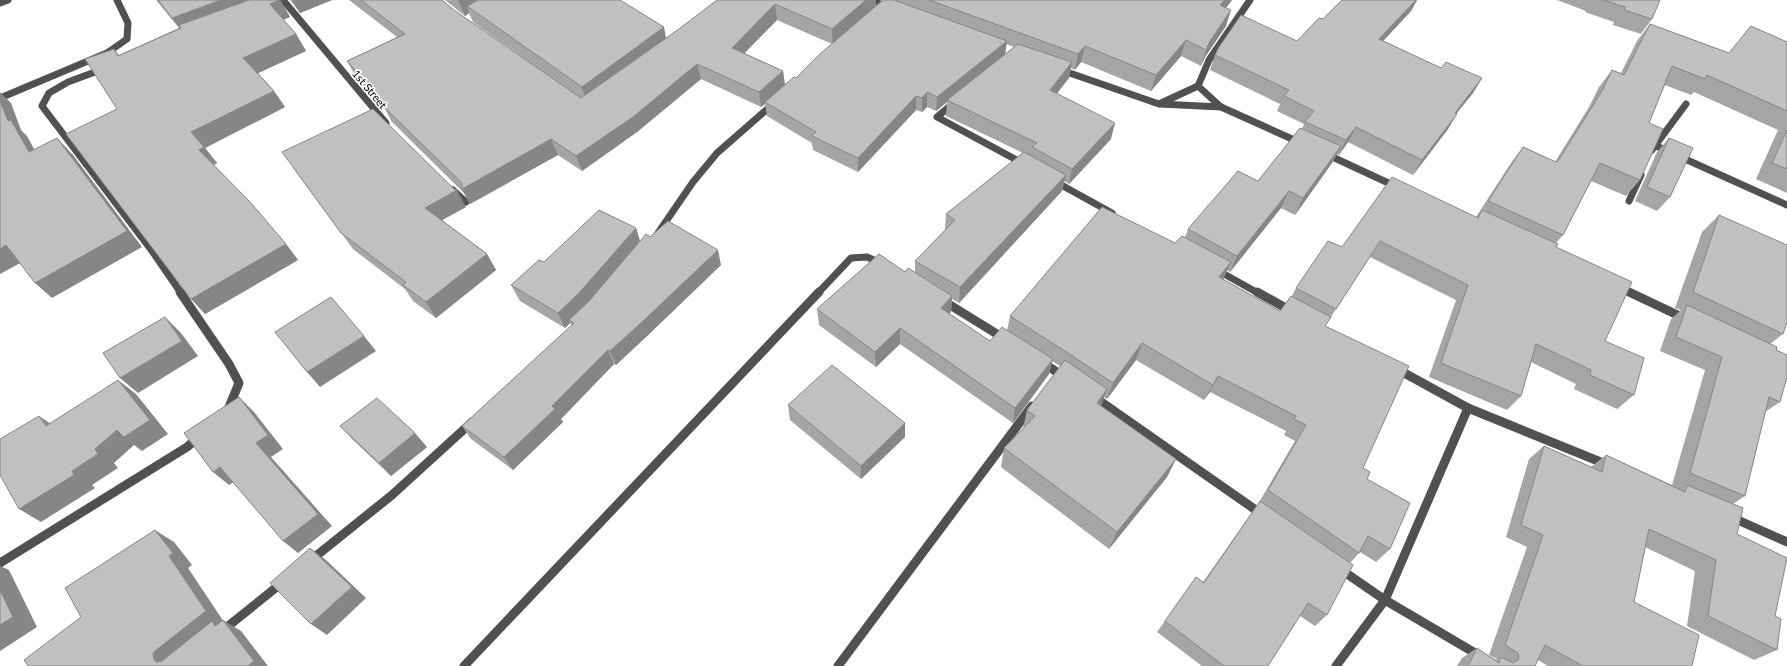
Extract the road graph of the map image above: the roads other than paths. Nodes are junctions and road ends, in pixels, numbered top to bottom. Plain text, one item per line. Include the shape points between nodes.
1 (8, 0) edge
2 (117, 0) edge
3 (870, 0) edge
4 (1250, 0) edge
5 (284, 1) edge
6 (0, 3) edge
7 (885, 6) junction
8 (892, 8) edge
9 (262, 10) edge
10 (880, 11) edge
11 (110, 66) edge
12 (1051, 66) edge
13 (1198, 86) junction
14 (781, 97) edge
15 (961, 97) edge
16 (0, 98) edge
17 (1159, 104) junction
18 (1686, 104) dead end
19 (1221, 107) junction
20 (391, 127) edge
21 (1654, 145) junction
22 (1307, 146) edge
23 (1321, 152) edge
24 (1028, 166) edge
25 (1049, 178) edge
26 (450, 186) edge
27 (1408, 191) edge
28 (1629, 201) dead end
29 (466, 202) edge
30 (1787, 205) edge
31 (1119, 216) edge
32 (653, 239) edge
33 (1210, 266) edge
34 (890, 267) edge
35 (1609, 282) edge
36 (937, 296) edge
37 (1300, 316) edge
38 (1694, 323) edge
39 (1011, 343) edge
40 (1038, 359) edge
41 (1391, 366) edge
42 (1071, 381) edge
43 (1084, 390) edge
44 (1039, 398) edge
45 (1468, 408) junction
46 (479, 416) edge
47 (222, 417) edge
48 (204, 432) edge
49 (1615, 468) edge
50 (1725, 514) edge
51 (1274, 523) edge
52 (1787, 542) edge
53 (0, 562) edge
54 (307, 563) edge
55 (1333, 564) edge
56 (288, 578) edge
57 (1385, 600) junction
58 (216, 637) edge
59 (464, 666) edge
60 (838, 666) edge
61 (1336, 666) edge
62 (1497, 666) edge

1 - 6 street
2 - 16 street via 128,23 127,39 107,53
3 - 7 street
4 - 13 street via 1209,60
5 - 9 street
5 - 20 street, 1st Street
7 - 8 street
7 - 10 street
11 - 47 street via 68,82 49,93 42,106 152,251 229,364 239,383 227,412
12 - 17 street
13 - 17 street
13 - 19 street
14 - 32 street via 717,153
15 - 24 street via 937,117
17 - 19 street
18 - 21 street
19 - 22 street
21 - 28 street
21 - 30 street
23 - 27 street
25 - 31 street
26 - 29 street
33 - 37 street
34 - 59 street via 867,257 851,258
35 - 38 street
36 - 39 street
40 - 42 street via 1055,375
41 - 45 street
43 - 51 street
44 - 60 street
45 - 49 street
45 - 57 street
46 - 54 street via 392,495
48 - 53 street via 187,447
50 - 52 street
55 - 57 street
56 - 58 street
57 - 61 street
57 - 62 street

